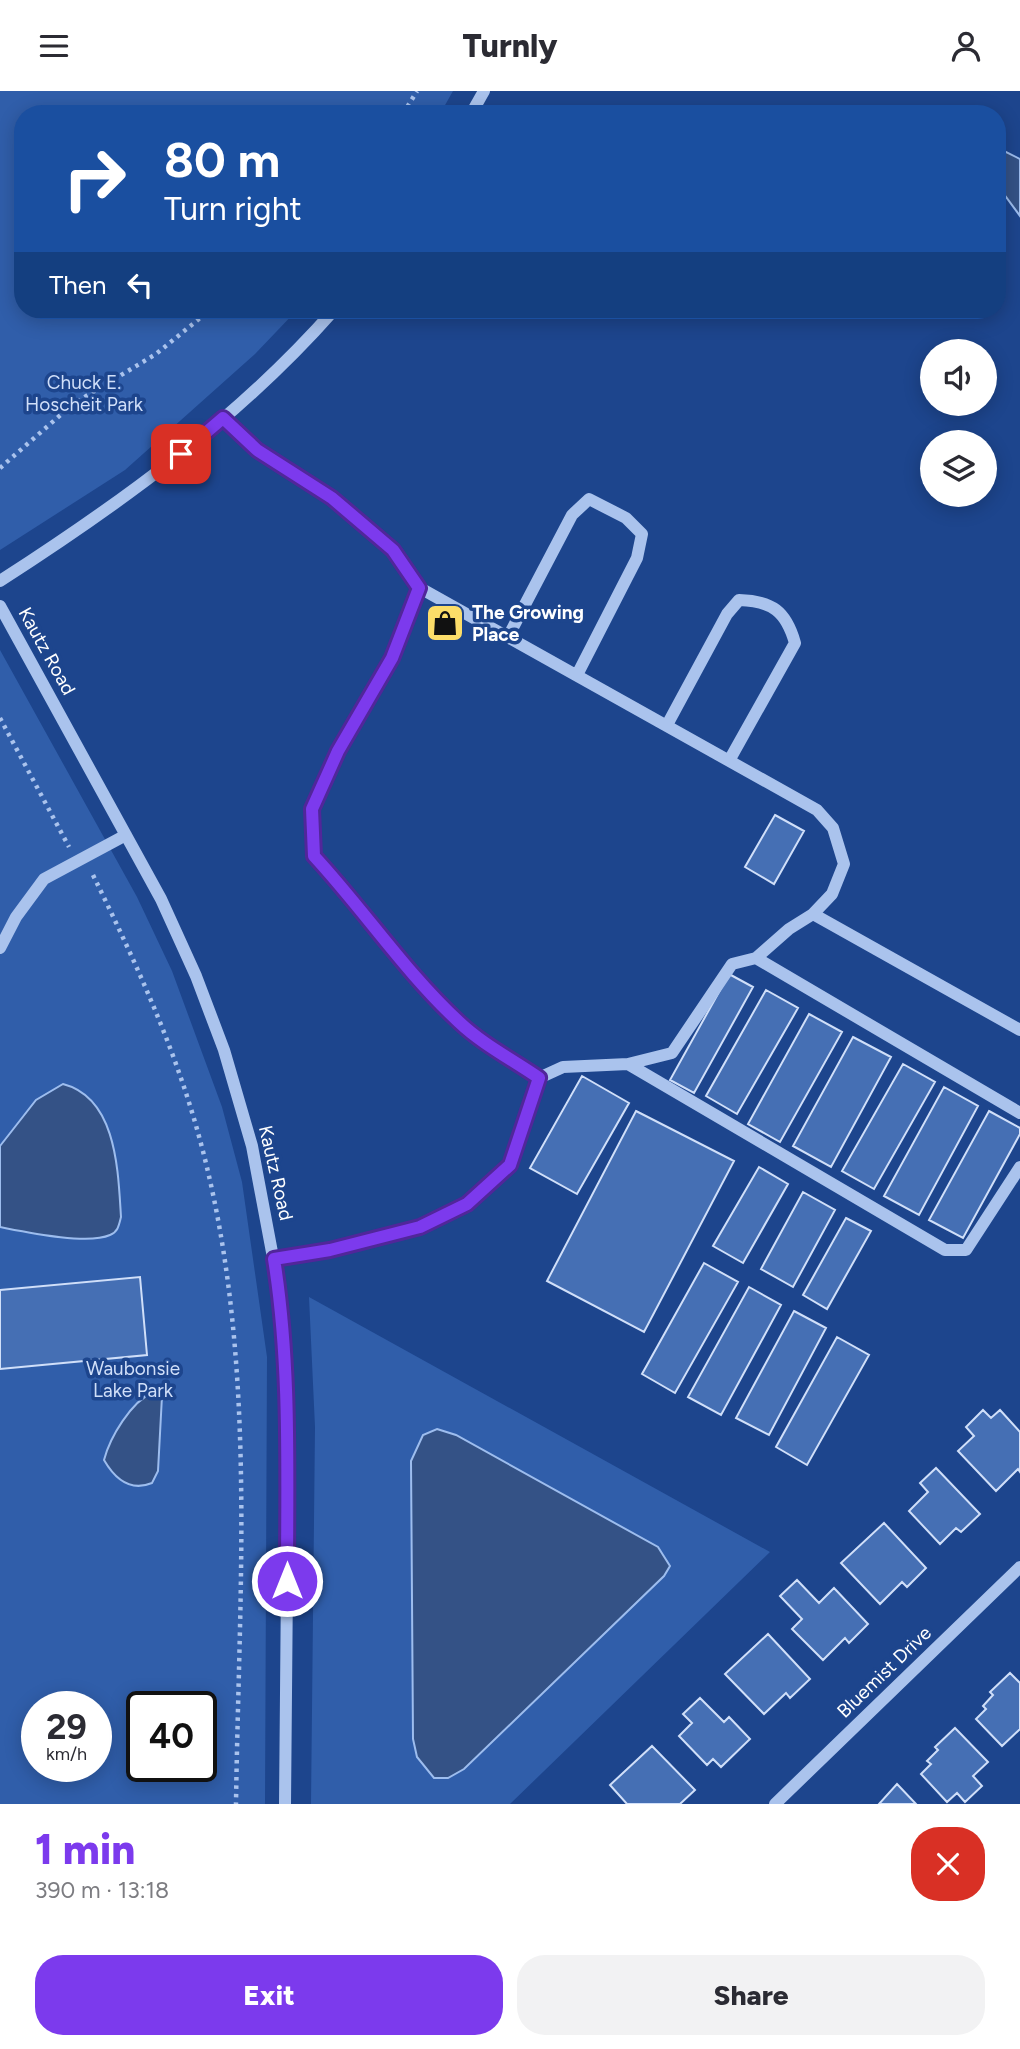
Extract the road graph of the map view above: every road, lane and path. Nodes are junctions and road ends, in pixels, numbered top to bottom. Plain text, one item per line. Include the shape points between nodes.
1 (199, 319) edge
2 (326, 319) edge
3 (223, 418) junction
4 (0, 468) edge
5 (0, 581) edge
6 (419, 588) junction
7 (0, 606) edge
8 (508, 637) junction
9 (577, 675) junction
10 (0, 718) edge
11 (667, 725) junction
12 (730, 759) junction
13 (126, 835) junction
14 (80, 860) junction
15 (813, 914) junction
16 (0, 948) edge
17 (756, 958) junction
18 (1020, 1030) edge
19 (628, 1064) junction
20 (539, 1078) junction
21 (1020, 1113) edge
22 (1020, 1167) edge
23 (274, 1259) junction
24 (1020, 1567) edge
25 (236, 1804) edge
26 (285, 1804) edge
27 (775, 1804) edge

1 - 4 path via 156,354 73,404
2 - 3 street via 299,350
3 - 5 street via 107,512
3 - 6 street via 257,450 332,498 393,550
6 - 8 street
6 - 20 street via 392,658 338,751 312,809 314,856 461,1024
7 - 13 street, Kautz Road
8 - 9 street
8 - 9 street via 572,515 589,499 626,518 642,534 637,558
9 - 11 street
10 - 14 path
11 - 12 street
11 - 12 street via 727,614 739,600 765,601 790,623 795,643
12 - 15 street via 817,810 833,828 844,864 832,894
13 - 14 street
13 - 23 street, Kautz Road via 181,943 224,1050 252,1146
14 - 16 street via 44,879
14 - 25 path via 92,874 153,1003 200,1139 219,1226 238,1374
15 - 17 street
15 - 18 street
17 - 19 street via 732,964 672,1053
17 - 21 street
19 - 20 street via 563,1067
19 - 22 street via 945,1250 965,1250
20 - 23 street via 510,1165 467,1204 420,1227
23 - 26 street, Kautz Road via 281,1300 288,1470
24 - 27 street, Bluemist Drive

